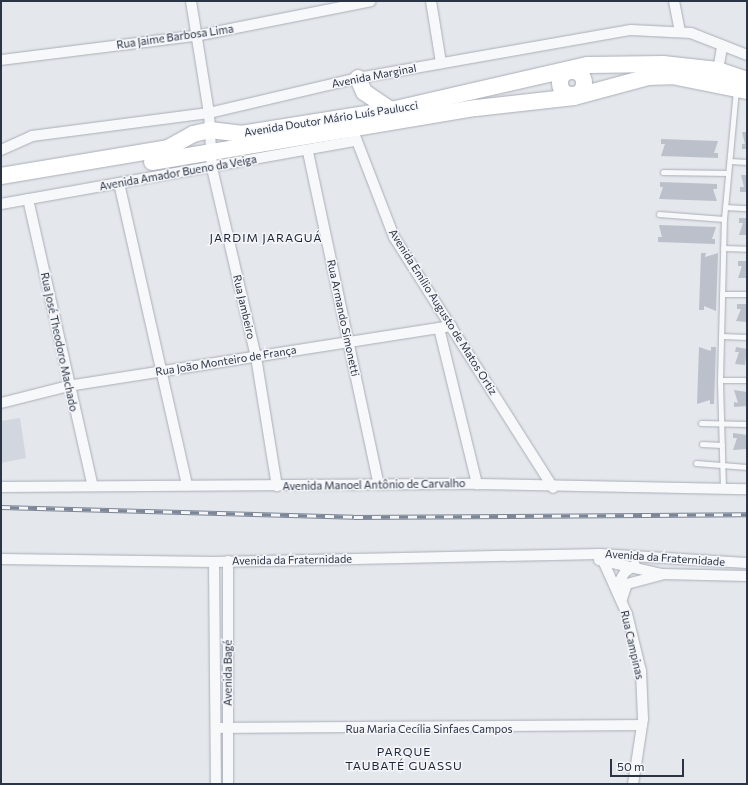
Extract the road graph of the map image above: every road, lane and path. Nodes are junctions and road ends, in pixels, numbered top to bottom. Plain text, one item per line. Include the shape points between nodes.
1 (191, 1) edge
2 (371, 1) edge
3 (431, 1) edge
4 (674, 1) edge
5 (680, 32) junction
6 (194, 36) junction
7 (722, 48) junction
8 (747, 55) edge
9 (1, 60) edge
10 (441, 63) junction
11 (568, 70) junction
12 (718, 70) junction
13 (358, 78) junction
14 (744, 86) edge
15 (574, 97) junction
16 (391, 110) junction
17 (209, 113) junction
18 (210, 130) junction
19 (354, 134) junction
20 (1, 150) edge
21 (211, 152) junction
22 (308, 152) junction
23 (730, 161) junction
24 (747, 162) edge
25 (212, 168) junction
26 (663, 172) dead end
27 (728, 173) junction
28 (1, 176) edge
29 (119, 183) junction
30 (1, 187) edge
31 (28, 200) junction
32 (1, 204) edge
33 (725, 207) junction
34 (747, 208) edge
35 (659, 214) dead end
36 (724, 218) junction
37 (723, 248) junction
38 (747, 249) edge
39 (722, 294) junction
40 (747, 294) edge
41 (451, 326) junction
42 (439, 328) junction
43 (721, 336) junction
44 (747, 337) edge
45 (348, 342) junction
46 (256, 357) junction
47 (163, 371) junction
48 (720, 380) junction
49 (747, 380) edge
50 (68, 386) junction
51 (1, 403) edge
52 (701, 423) dead end
53 (747, 424) edge
54 (721, 425) junction
55 (702, 444) dead end
56 (722, 445) junction
57 (696, 463) dead end
58 (723, 466) junction
59 (747, 467) edge
60 (92, 484) junction
61 (477, 484) junction
62 (186, 485) junction
63 (380, 485) junction
64 (277, 486) junction
65 (1, 487) edge
66 (553, 488) junction
67 (723, 489) junction
68 (747, 489) edge
69 (602, 558) junction
70 (1, 559) edge
71 (689, 560) junction
72 (214, 562) junction
73 (228, 562) junction
74 (747, 563) edge
75 (630, 566) junction
76 (662, 574) junction
77 (747, 576) edge
78 (616, 587) junction
79 (622, 601) junction
80 (642, 725) junction
81 (216, 728) junction
82 (228, 728) junction
83 (216, 784) edge
84 (228, 784) edge
85 (633, 784) edge

1 - 6 street, Rua Jambeiro
2 - 6 street, Rua Jaime Barbosa Lima
3 - 10 street
4 - 5 street
5 - 7 street, Avenida Marginal
5 - 10 street, Avenida Marginal via 631,30
6 - 9 street, Rua Jaime Barbosa Lima
6 - 17 street, Rua Jambeiro
7 - 8 street, Avenida Marginal
7 - 12 street
10 - 13 street, Avenida Marginal
11 - 12 main road, Avenida Doutor Mário Luís Paulucci via 614,64
11 - 15 main road via 580,75 584,83 582,91
11 - 16 main road, Avenida Doutor Mário Luís Paulucci
12 - 14 main road, Avenida Doutor Mário Luís Paulucci
13 - 16 main road via 364,92
13 - 17 street, Avenida Marginal
14 - 15 main road, Avenida Doutor Mário Luís Paulucci via 672,76 648,77
14 - 23 lane
15 - 19 main road, Avenida Doutor Mário Luís Paulucci via 476,108
16 - 18 main road, Avenida Doutor Mário Luís Paulucci via 241,134
17 - 18 street, Rua Jambeiro
17 - 20 street, Avenida Marginal via 32,136
18 - 21 street, Rua Jambeiro
18 - 28 main road, Avenida Doutor Mário Luís Paulucci via 193,134 168,148
19 - 21 main road, Avenida Doutor Mário Luís Paulucci
19 - 22 street, Avenida Amador Bueno da Veiga
19 - 41 street, Avenida Emílio Augusto de Matos Ortiz via 394,237
21 - 25 street, Rua Jambeiro
21 - 30 main road, Avenida Doutor Mário Luís Paulucci
22 - 25 street, Avenida Amador Bueno da Veiga
22 - 45 street, Rua Armando Simonetti
23 - 24 lane
23 - 27 lane
25 - 29 street, Avenida Amador Bueno da Veiga
25 - 46 street, Rua Jambeiro
26 - 27 lane
27 - 33 lane
29 - 31 street, Avenida Amador Bueno da Veiga
29 - 47 street
31 - 32 street, Avenida Amador Bueno da Veiga
31 - 50 street, Rua José Theodoro Machado
33 - 34 lane
33 - 36 lane
35 - 36 lane
36 - 37 lane
37 - 38 lane
37 - 39 lane
39 - 40 lane
39 - 43 lane
41 - 42 street, Rua João Monteiro de França
41 - 66 street, Avenida Emílio Augusto de Matos Ortiz
42 - 45 street, Rua João Monteiro de França
42 - 61 street
43 - 44 lane
43 - 48 lane
45 - 46 street, Rua João Monteiro de França
45 - 63 street, Rua Armando Simonetti
46 - 47 street, Rua João Monteiro de França
46 - 64 street, Rua Jambeiro
47 - 50 street, Rua João Monteiro de França
47 - 62 street
48 - 49 lane
48 - 54 lane
50 - 51 street, Rua João Monteiro de França
50 - 60 street, Rua José Theodoro Machado
52 - 54 lane
53 - 54 lane
54 - 56 lane
55 - 56 lane
56 - 58 lane
57 - 58 lane
58 - 59 lane
58 - 67 lane
60 - 62 street, Avenida Manoel Antônio de Carvalho
60 - 65 street, Avenida Manoel Antônio de Carvalho
61 - 63 street, Avenida Manoel Antônio de Carvalho
61 - 66 street, Avenida Manoel Antônio de Carvalho
62 - 64 street, Avenida Manoel Antônio de Carvalho
63 - 64 street, Avenida Manoel Antônio de Carvalho
66 - 67 street, Avenida Manoel Antônio de Carvalho
67 - 68 street, Avenida Manoel Antônio de Carvalho
69 - 71 street, Avenida da Fraternidade
69 - 73 street, Avenida da Fraternidade via 584,556
69 - 75 street, Avenida da Fraternidade
69 - 78 street, Rua Campinas
70 - 72 street, Avenida da Fraternidade
71 - 74 street, Avenida da Fraternidade
71 - 75 street
72 - 73 street, Avenida da Fraternidade
72 - 81 street, Avenida Bagé
73 - 82 street, Avenida Bagé
75 - 76 street, Avenida da Fraternidade
75 - 78 street
76 - 77 street, Avenida da Fraternidade
76 - 79 street, Rua Campinas via 627,584
78 - 79 street, Rua Campinas
79 - 80 street, Rua Campinas via 640,671
80 - 82 street, Rua Maria Cecília Sinfaes Campos
80 - 85 street, Rua Campinas
81 - 82 street, Rua Maria Cecília Sinfaes Campos
81 - 83 street, Avenida Bagé
82 - 84 street, Avenida Bagé

